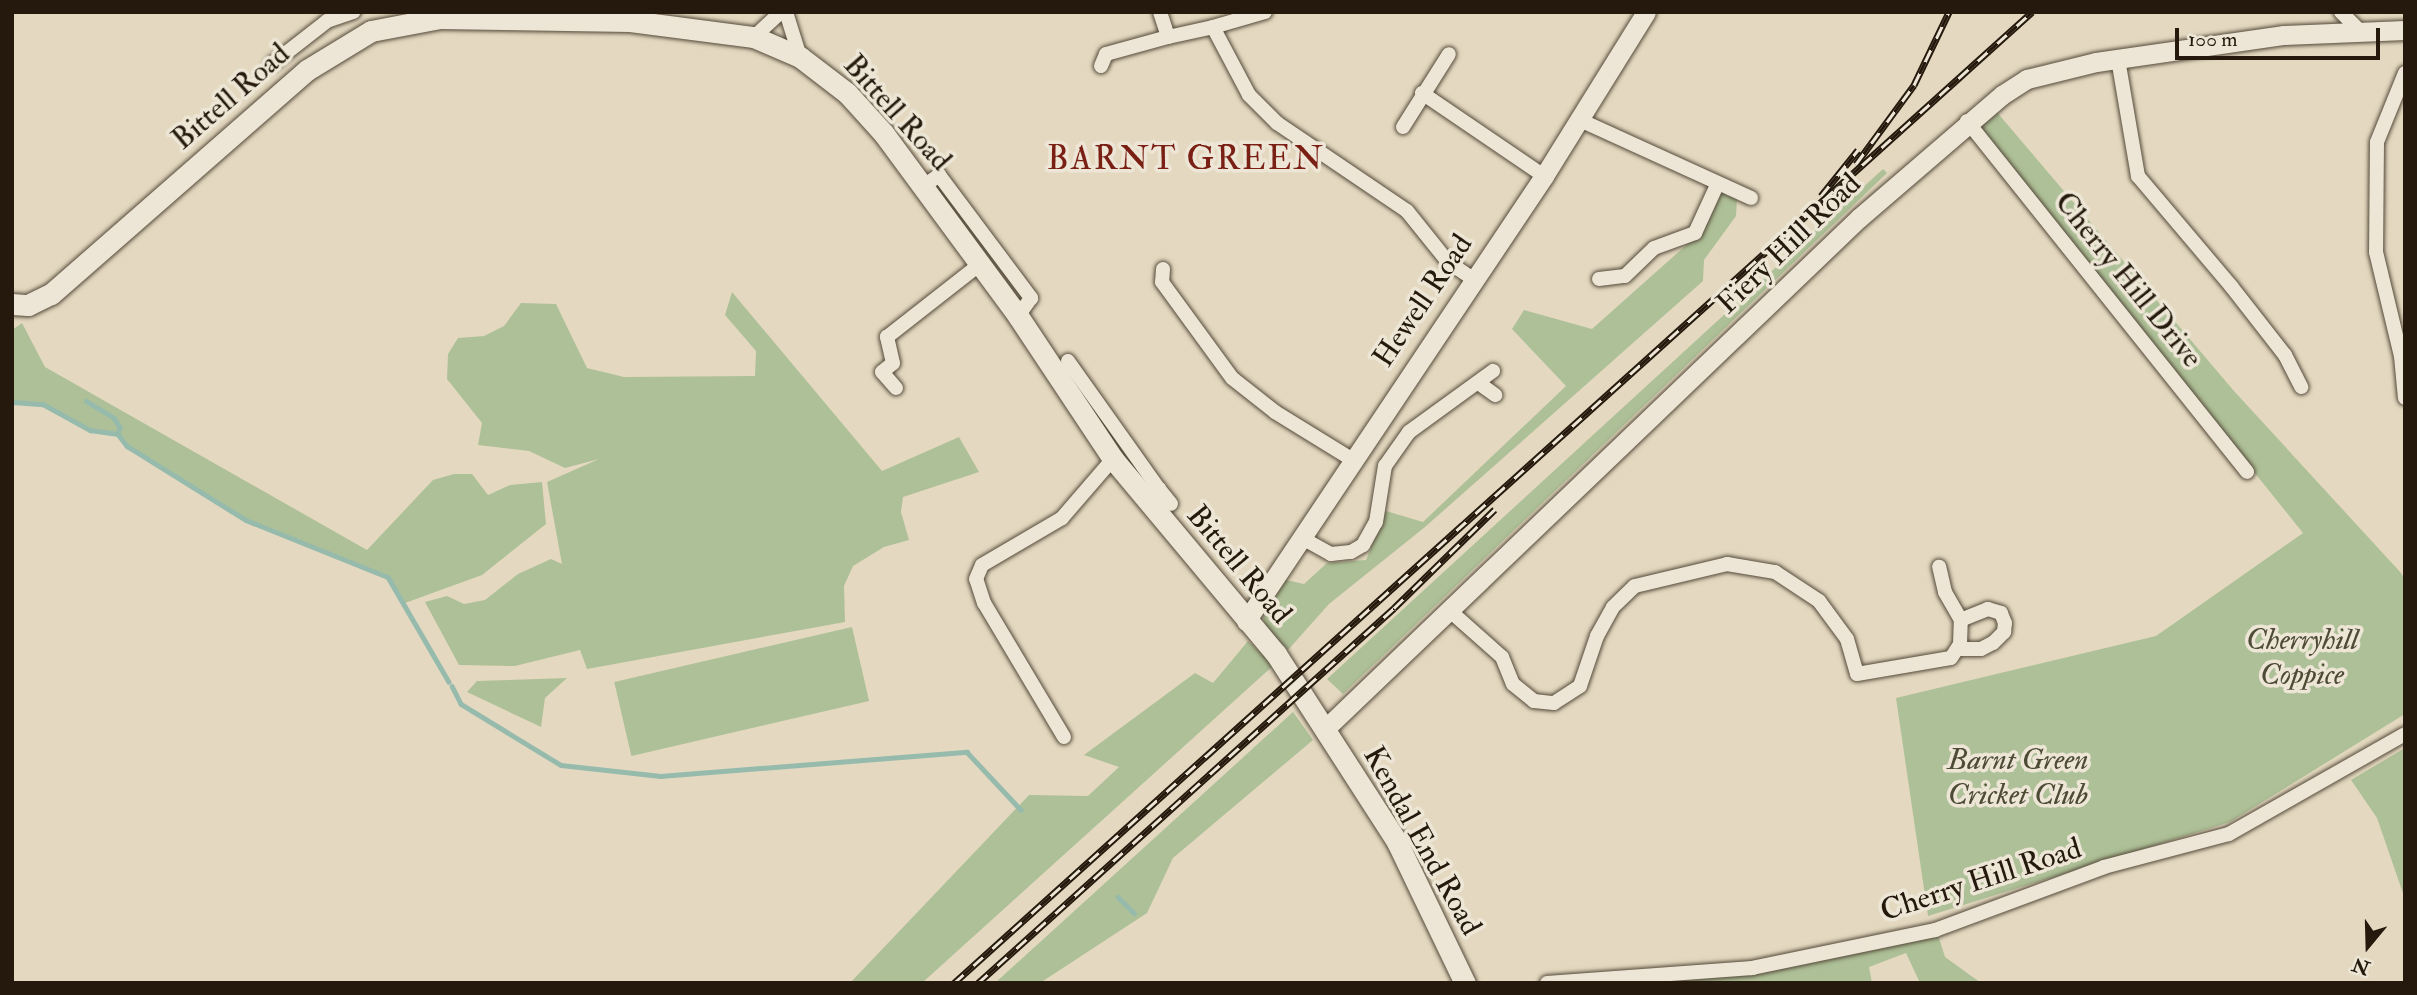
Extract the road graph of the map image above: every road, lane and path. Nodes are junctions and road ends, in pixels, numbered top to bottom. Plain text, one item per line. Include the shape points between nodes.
1 (353, 12) edge
2 (784, 12) edge
3 (1160, 12) edge
4 (1265, 12) edge
5 (2341, 12) edge
6 (1644, 13) edge
7 (438, 15) edge
8 (1213, 27) junction
9 (2359, 30) junction
10 (2405, 30) edge
11 (754, 37) junction
12 (1168, 37) junction
13 (1449, 54) dead end
14 (800, 57) junction
15 (2118, 59) junction
16 (272, 64) dead end
17 (1101, 66) dead end
18 (2405, 73) edge
19 (1422, 93) junction
20 (1580, 120) junction
21 (1967, 121) junction
22 (1403, 127) dead end
23 (1544, 176) junction
24 (1717, 185) junction
25 (924, 186) junction
26 (1751, 198) dead end
27 (980, 264) junction
28 (1163, 269) dead end
29 (1473, 279) junction
30 (1599, 279) dead end
31 (15, 310) edge
32 (1018, 316) junction
33 (1069, 361) dead end
34 (1493, 371) dead end
35 (1480, 384) junction
36 (2301, 387) dead end
37 (896, 388) dead end
38 (1495, 395) dead end
39 (1083, 398) junction
40 (2405, 398) edge
41 (1113, 459) junction
42 (1353, 460) junction
43 (2247, 472) dead end
44 (1152, 494) junction
45 (1171, 504) dead end
46 (1302, 538) junction
47 (1939, 568) dead end
48 (1449, 610) junction
49 (1961, 620) junction
50 (1246, 621) junction
51 (1959, 649) junction
52 (1326, 728) junction
53 (2405, 734) edge
54 (1064, 737) dead end
55 (1465, 983) edge
56 (1547, 983) edge

1 - 16 street via 327,21
2 - 11 street
2 - 14 street
3 - 12 street
4 - 8 street
5 - 9 street
6 - 20 street, Hewell Road
7 - 11 main road, Bittell Road via 630,21
7 - 31 main road, Bittell Road via 372,31 307,70 51,294
8 - 12 street
8 - 29 street via 1249,95 1277,123 1407,212 1448,262
9 - 10 street, Fiery Hill Road
9 - 15 street, Fiery Hill Road
11 - 14 main road, Bittell Road
12 - 17 street via 1105,54
13 - 19 street
14 - 25 main road, Bittell Road via 847,93
15 - 21 street, Fiery Hill Road via 2027,79
15 - 36 street via 2138,176 2285,355
18 - 40 street via 2380,125 2376,194 2376,252 2401,356
19 - 22 street
19 - 23 street
20 - 23 street, Hewell Road
20 - 24 street
21 - 43 street, Cherry Hill Drive
21 - 48 street, Fiery Hill Road via 1851,225
23 - 29 street, Hewell Road
24 - 26 street
24 - 30 street via 1695,233 1654,248 1625,276
25 - 27 main road, Bittell Road
25 - 32 street via 939,174 1031,298
27 - 32 main road, Bittell Road
27 - 37 street via 887,337 892,363 882,372
28 - 42 street via 1162,282 1233,378 1275,412
29 - 42 street, Hewell Road
32 - 39 main road, Bittell Road
33 - 39 street
34 - 35 street
35 - 38 street
35 - 46 street via 1409,432 1385,466 1376,522 1363,545 1331,554
39 - 41 main road, Bittell Road
39 - 44 street
41 - 44 main road, Bittell Road
41 - 54 street via 1062,518 982,565 976,579 984,603
42 - 46 street, Hewell Road
44 - 45 street
44 - 50 main road, Bittell Road
46 - 50 street, Hewell Road
47 - 49 street via 1945,592
48 - 51 street via 1502,657 1513,684 1534,701 1554,703 1580,686 1597,636 1613,607 1635,586 1698,567 1752,566 1792,580 1819,601 1842,629 1857,674 1936,662
48 - 52 street, Fiery Hill Road
49 - 51 street
49 - 51 street via 1976,610 1988,609 2001,613 2005,622 2004,632 1993,643 1981,649
50 - 52 main road, Bittell Road via 1276,654
52 - 55 main road, Kendal End Road via 1397,842
53 - 56 street, Cherry Hill Road via 2229,834 2104,867 1935,930 1752,968

